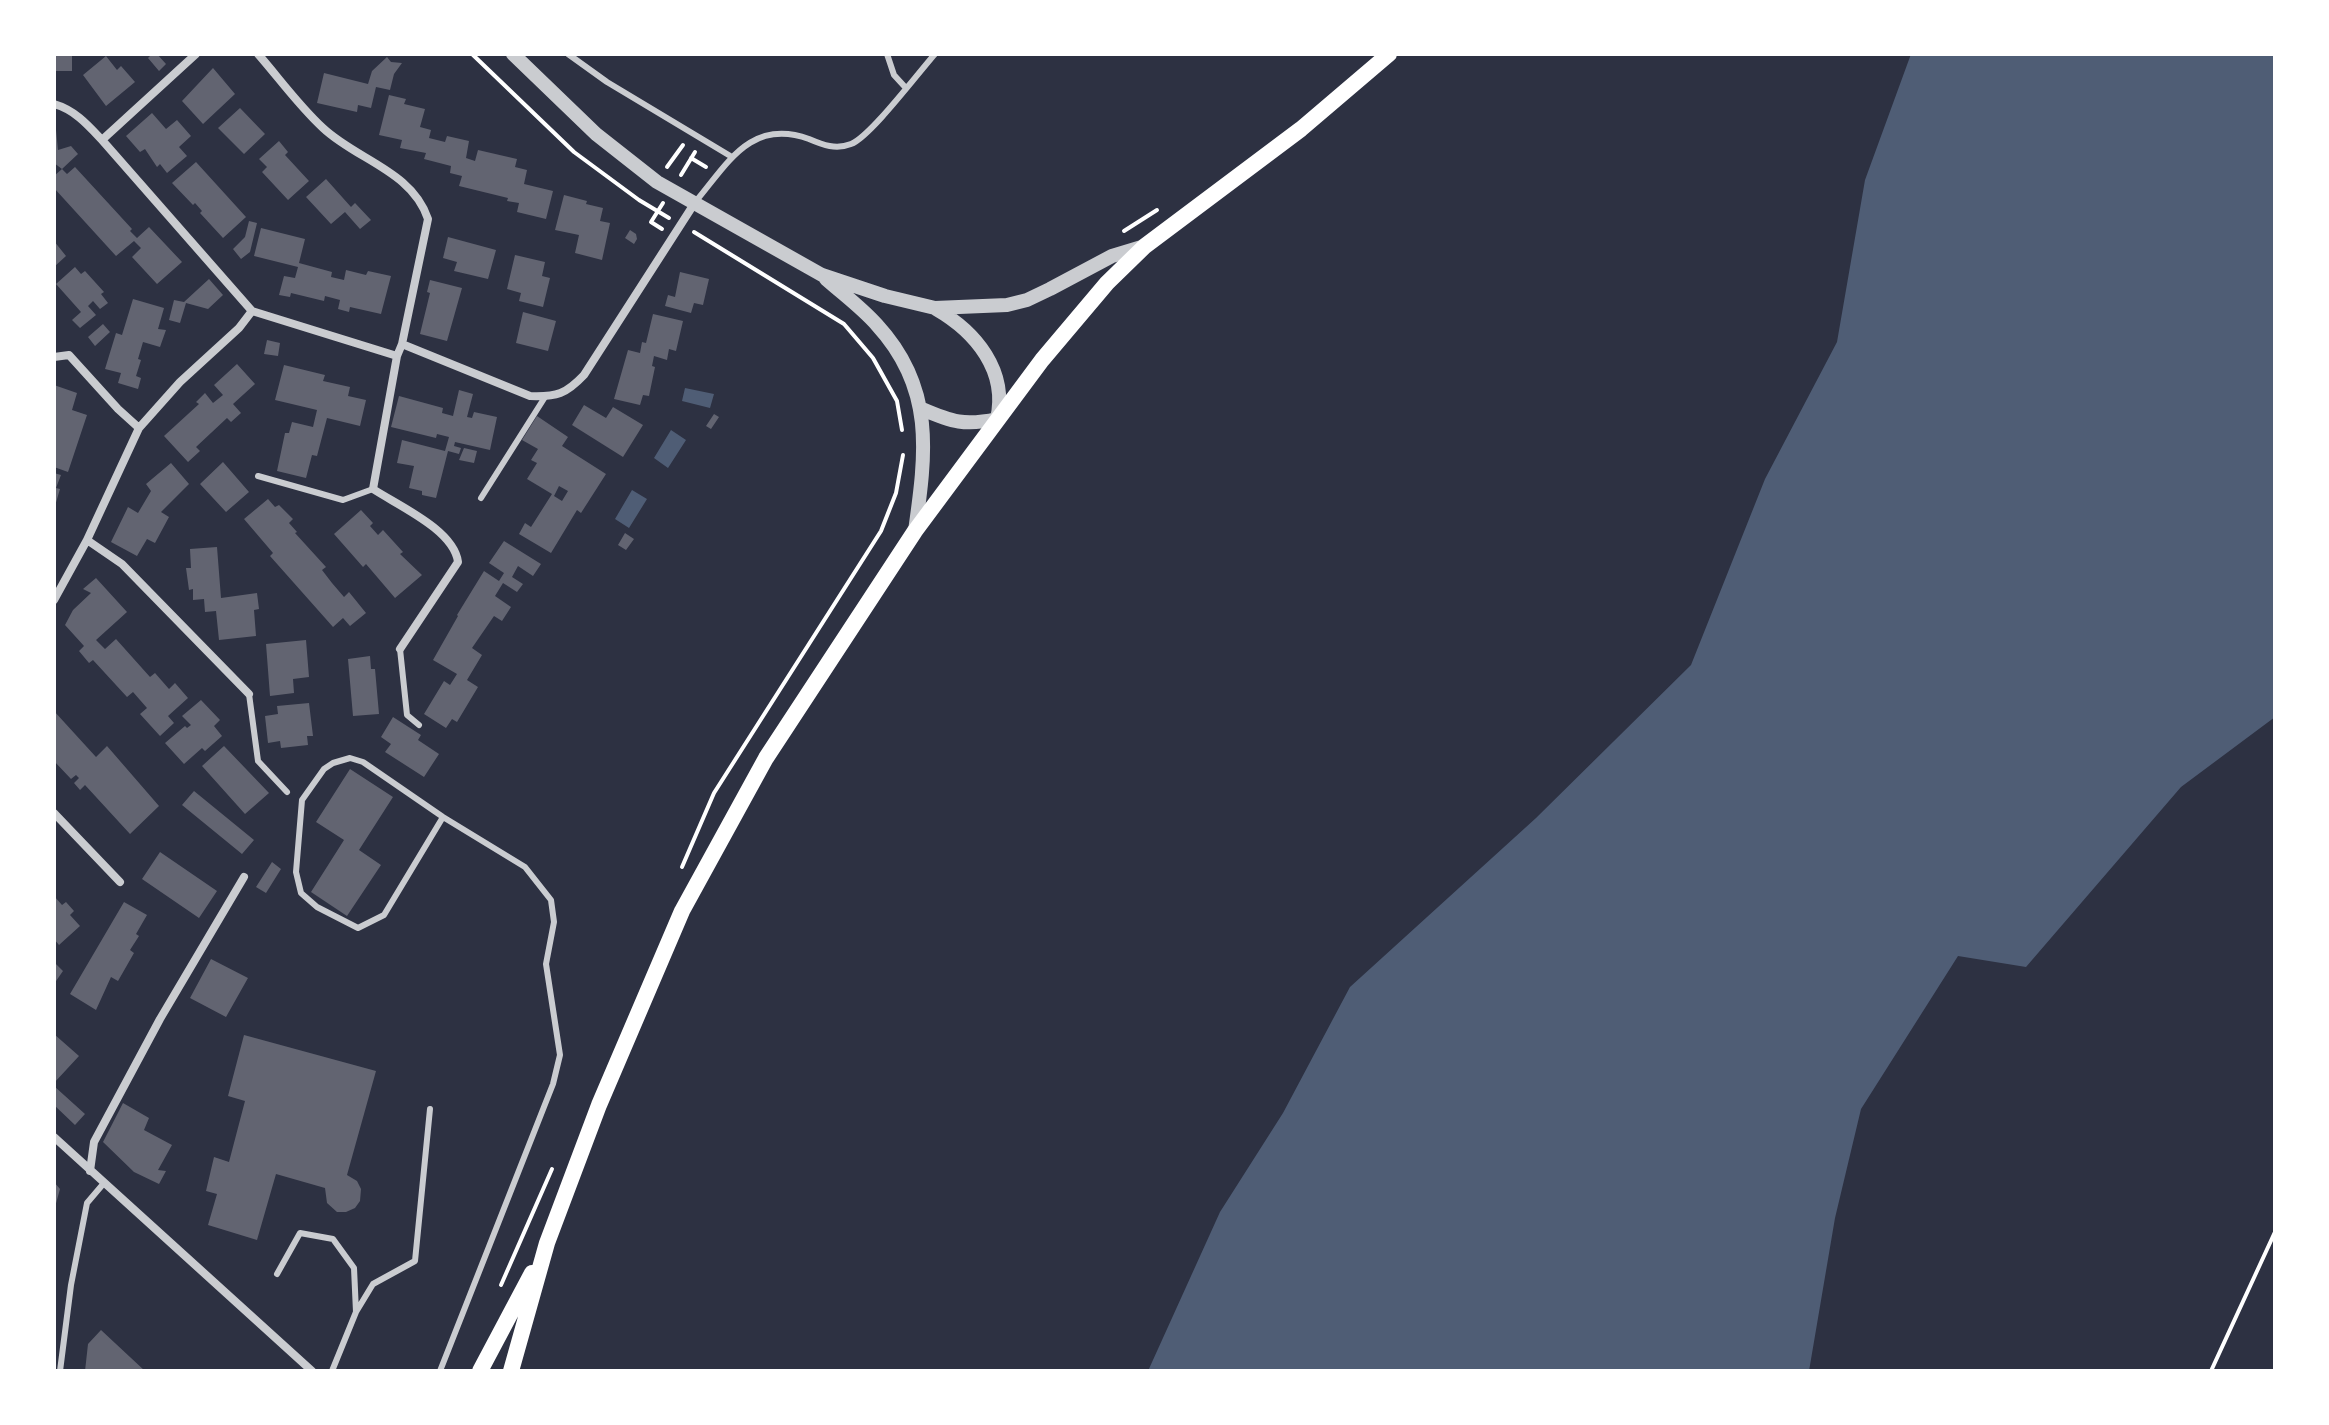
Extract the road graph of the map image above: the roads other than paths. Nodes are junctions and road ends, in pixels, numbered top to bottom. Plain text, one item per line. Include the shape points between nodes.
1 (196, 54) edge
2 (258, 54) edge
3 (568, 54) edge
4 (887, 54) edge
5 (935, 54) edge
6 (1389, 54) edge
7 (518, 56) edge
8 (905, 87) junction
9 (54, 104) edge
10 (102, 140) junction
11 (732, 157) junction
12 (694, 204) junction
13 (1145, 246) junction
14 (822, 275) junction
15 (935, 308) junction
16 (252, 311) junction
17 (402, 344) junction
18 (397, 356) junction
19 (54, 357) edge
20 (545, 397) junction
21 (922, 409) junction
22 (997, 419) junction
23 (139, 428) junction
24 (258, 476) dead end
25 (373, 489) junction
26 (481, 498) dead end
27 (915, 531) junction
28 (87, 540) junction
29 (54, 600) edge
30 (400, 649) joint
31 (249, 694) joint
32 (419, 725) dead end
33 (287, 792) dead end
34 (54, 813) edge
35 (443, 817) junction
36 (244, 877) dead end
37 (120, 882) dead end
38 (430, 1109) dead end
39 (54, 1137) edge
40 (90, 1171) junction
41 (104, 1183) junction
42 (547, 1243) junction
43 (277, 1274) dead end
44 (356, 1312) junction
45 (60, 1371) edge
46 (312, 1371) edge
47 (332, 1371) edge
48 (440, 1371) edge
49 (480, 1371) edge
50 (511, 1371) edge

1 - 10 street
2 - 17 street via 323,129 405,184 422,203 428,219
3 - 11 lane
4 - 8 lane
5 - 8 lane
6 - 13 main road via 1301,129
7 - 12 street via 617,153
8 - 11 lane via 852,144 837,147 788,133 768,134
9 - 10 street via 83,119
10 - 16 street
11 - 12 lane
12 - 14 street
12 - 20 street via 584,375 569,390
13 - 15 street via 1112,256 1027,300
13 - 22 main road via 1078,316
14 - 15 street
14 - 21 street via 890,341
15 - 22 street via 965,328 987,356 999,385
16 - 18 street
16 - 23 street
17 - 18 street
17 - 20 street via 530,396
18 - 25 street
19 - 23 street via 69,355
20 - 26 lane
21 - 22 street via 974,425
21 - 27 street via 925,452
22 - 27 main road
23 - 28 street
24 - 25 lane via 343,500
25 - 30 street via 445,535 456,550 458,562
27 - 42 main road via 766,758 705,865 660,957
28 - 29 street
28 - 31 street via 122,564
30 - 32 lane via 407,715
31 - 33 lane via 258,761
34 - 37 street
35 - 35 lane via 363,762 350,758 333,763 302,800 296,872 301,893 358,928 384,915
35 - 48 lane via 525,867 551,900 554,922 546,964 560,1055
36 - 40 street via 94,1142
38 - 44 lane via 415,1261 373,1284
39 - 40 street
40 - 41 street
41 - 45 lane via 87,1203
41 - 46 street
42 - 49 main road
42 - 50 main road
43 - 44 lane via 300,1233 333,1239 354,1268
44 - 47 lane

